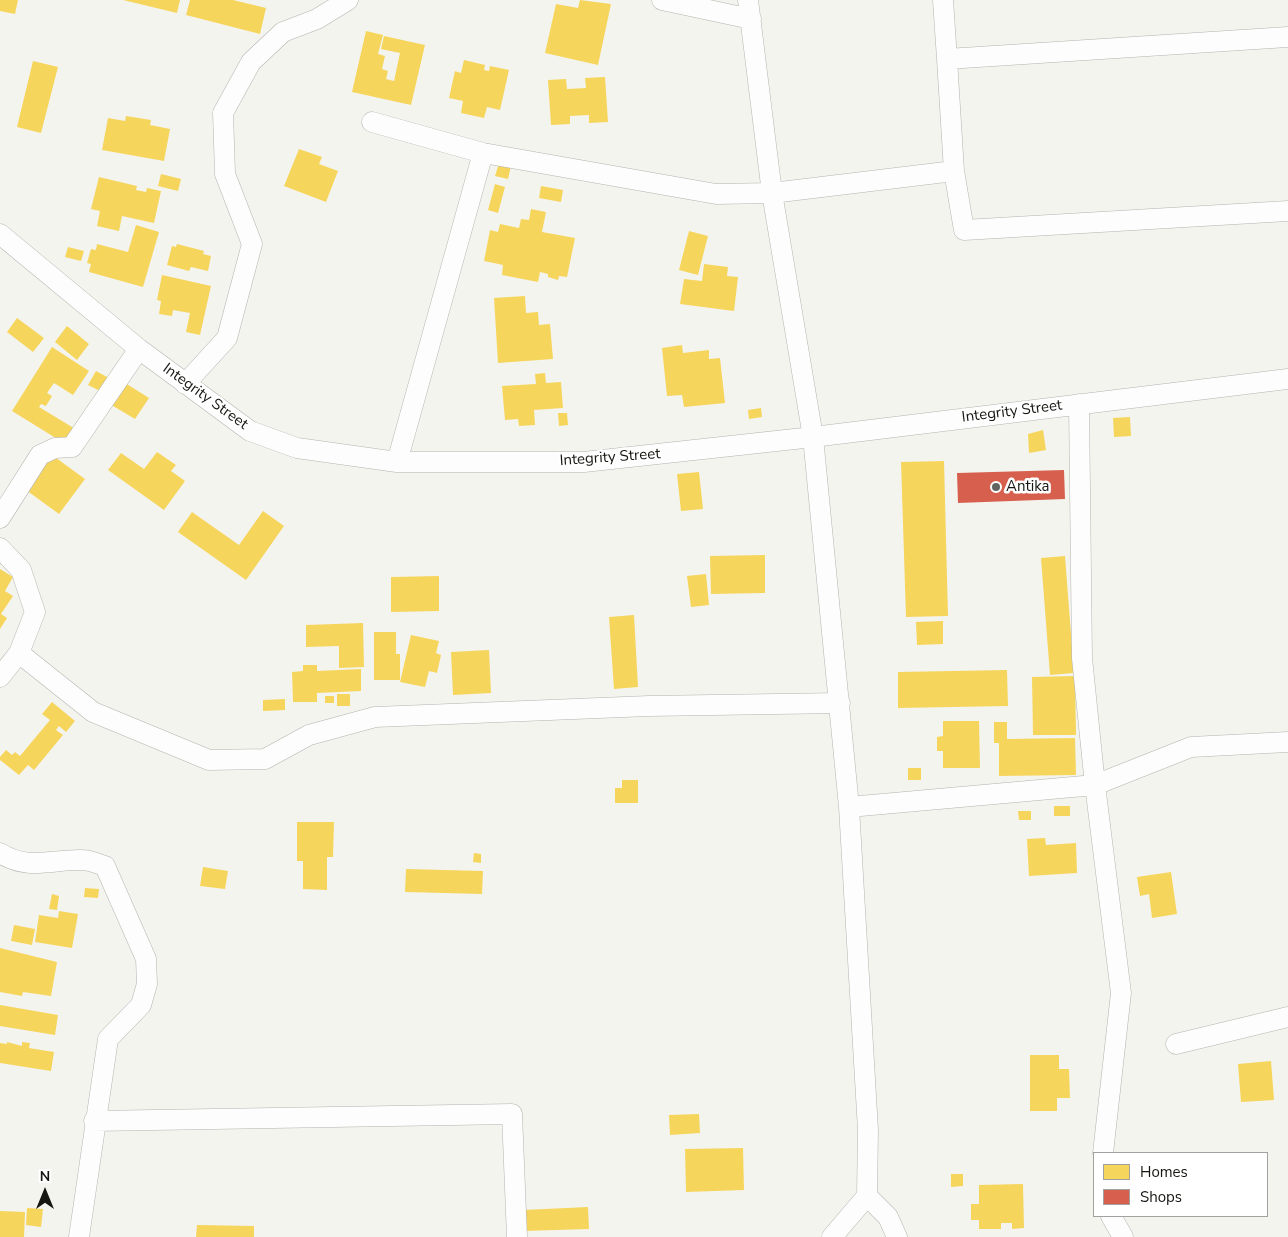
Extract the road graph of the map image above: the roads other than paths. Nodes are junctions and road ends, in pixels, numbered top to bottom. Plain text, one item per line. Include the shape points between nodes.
1 (348, 0) edge
2 (662, 0) edge
3 (943, 0) edge
4 (749, 10) edge
5 (1288, 37) edge
6 (947, 58) junction
7 (372, 122) dead end
8 (483, 153) junction
9 (954, 171) junction
10 (772, 193) junction
11 (1288, 211) edge
12 (0, 234) edge
13 (139, 349) junction
14 (1288, 379) edge
15 (185, 384) junction
16 (1079, 404) junction
17 (813, 437) junction
18 (398, 462) junction
19 (0, 518) edge
20 (0, 548) edge
21 (19, 653) junction
22 (0, 677) edge
23 (840, 703) junction
24 (1288, 742) edge
25 (1095, 785) junction
26 (849, 807) junction
27 (0, 853) edge
28 (1288, 1017) edge
29 (1176, 1044) dead end
30 (94, 1121) junction
31 (1103, 1152) edge
32 (867, 1196) junction
33 (1112, 1217) edge
34 (79, 1237) edge
35 (517, 1237) edge
36 (832, 1237) edge
37 (897, 1237) edge
38 (1123, 1237) edge

1 - 15 street via 317,19 284,32 251,62 223,114 225,174 252,244 227,338
2 - 4 street
3 - 6 street
4 - 10 street
5 - 6 street
6 - 9 street
7 - 8 street
8 - 10 street via 716,194
8 - 18 street
9 - 10 street
9 - 11 street via 964,230
10 - 17 street
12 - 13 street, Integrity Street
13 - 15 street, Integrity Street
13 - 19 street via 72,448 55,448 40,455
14 - 16 street, Integrity Street
15 - 18 street, Integrity Street via 250,431 297,448
16 - 17 street, Integrity Street
16 - 25 street via 1082,658
17 - 18 street, Integrity Street via 584,462
17 - 23 street
20 - 21 street via 21,570 35,612
21 - 22 street
21 - 23 street via 93,712 209,760 265,759 309,734 375,718 649,706
23 - 26 street
24 - 25 street via 1191,747
25 - 26 street
25 - 31 street via 1122,993
26 - 32 street via 868,1130
27 - 30 street via 40,865 84,860 106,866 146,959 142,1006 108,1039
28 - 29 street
30 - 34 street
30 - 35 street via 512,1114
32 - 36 street
32 - 37 street via 888,1217
33 - 38 street

